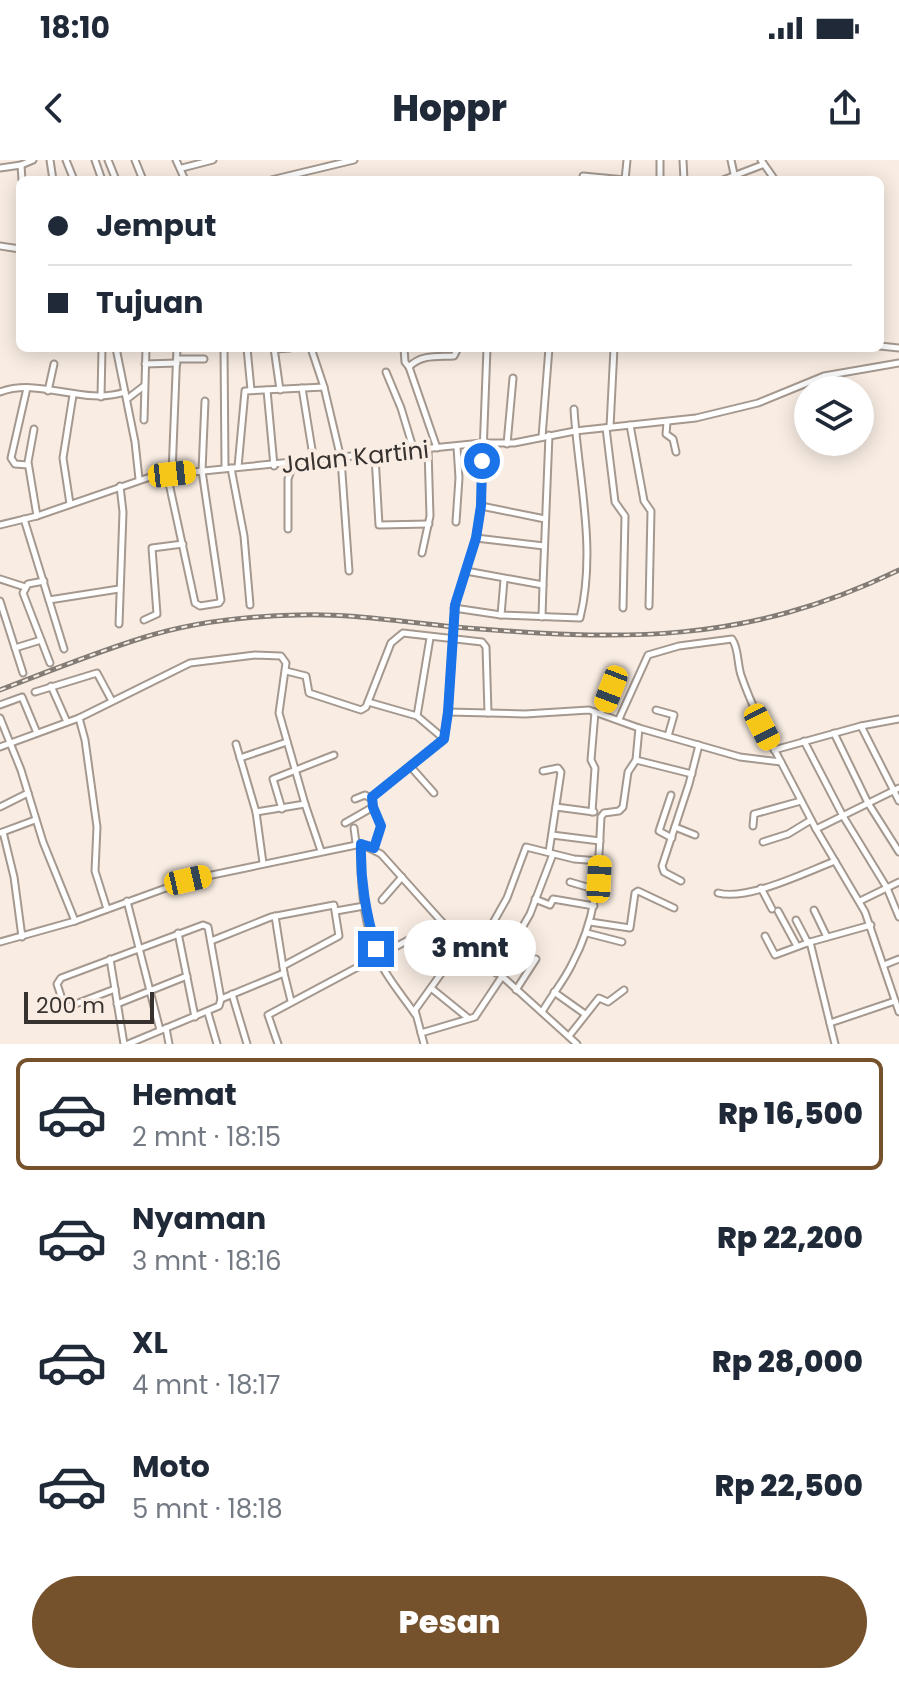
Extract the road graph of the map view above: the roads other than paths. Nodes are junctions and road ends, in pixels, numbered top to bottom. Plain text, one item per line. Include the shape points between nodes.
1 (33, 160) edge
2 (176, 160) edge
3 (213, 160) edge
4 (354, 160) edge
5 (731, 160) edge
6 (762, 162) edge
7 (17, 164) edge
8 (321, 164) edge
9 (0, 168) edge
10 (182, 168) junction
11 (734, 174) junction
12 (184, 176) edge
13 (284, 176) edge
14 (730, 176) edge
15 (102, 352) edge
16 (117, 352) edge
17 (146, 352) edge
18 (177, 352) edge
19 (224, 352) edge
20 (247, 352) edge
21 (274, 352) edge
22 (312, 352) edge
23 (404, 352) edge
24 (456, 352) edge
25 (487, 352) edge
26 (549, 352) edge
27 (614, 352) edge
28 (204, 359) dead end
29 (177, 361) junction
30 (899, 363) edge
31 (54, 364) dead end
32 (145, 364) junction
33 (409, 367) junction
34 (386, 372) dead end
35 (513, 378) dead end
36 (145, 385) junction
37 (324, 387) junction
38 (27, 388) junction
39 (302, 388) junction
40 (251, 390) junction
41 (267, 390) junction
42 (280, 390) junction
43 (48, 391) junction
44 (0, 392) edge
45 (73, 395) junction
46 (126, 396) junction
47 (101, 397) junction
48 (205, 401) dead end
49 (574, 409) dead end
50 (144, 420) dead end
51 (667, 422) junction
52 (630, 425) junction
53 (608, 428) junction
54 (34, 429) dead end
55 (575, 431) junction
56 (545, 436) junction
57 (482, 443) junction
58 (507, 444) junction
59 (457, 447) junction
60 (437, 448) junction
61 (428, 449) junction
62 (414, 451) junction
63 (676, 452) dead end
64 (375, 456) junction
65 (341, 459) junction
66 (314, 462) junction
67 (294, 464) junction
68 (28, 465) junction
69 (274, 466) junction
70 (231, 468) junction
71 (202, 471) junction
72 (170, 474) junction
73 (139, 479) junction
74 (120, 486) junction
75 (70, 504) junction
76 (481, 506) junction
77 (37, 516) junction
78 (24, 519) junction
79 (545, 519) junction
80 (456, 522) dead end
81 (429, 524) junction
82 (0, 525) edge
83 (288, 529) dead end
84 (476, 538) junction
85 (183, 544) junction
86 (544, 546) junction
87 (422, 553) dead end
88 (349, 571) dead end
89 (466, 571) junction
90 (0, 579) edge
91 (504, 580) junction
92 (44, 581) junction
93 (543, 585) junction
94 (25, 587) junction
95 (119, 589) junction
96 (49, 600) junction
97 (0, 601) edge
98 (250, 605) dead end
99 (649, 606) dead end
100 (454, 608) junction
101 (623, 608) dead end
102 (501, 615) junction
103 (542, 617) junction
104 (144, 620) dead end
105 (119, 624) dead end
106 (3, 625) edge
107 (430, 638) junction
108 (452, 639) junction
109 (41, 640) junction
110 (15, 648) junction
111 (64, 649) dead end
112 (50, 663) dead end
113 (286, 671) junction
114 (23, 673) dead end
115 (51, 686) junction
116 (611, 689) dead end
117 (35, 692) dead end
118 (112, 701) junction
119 (368, 702) junction
120 (0, 705) edge
121 (656, 710) dead end
122 (448, 712) junction
123 (598, 712) junction
124 (488, 713) junction
125 (417, 716) junction
126 (0, 718) edge
127 (79, 718) junction
128 (619, 719) junction
129 (899, 719) edge
130 (67, 722) junction
131 (861, 726) junction
132 (639, 728) junction
133 (37, 733) junction
134 (834, 733) junction
135 (668, 736) junction
136 (444, 739) junction
137 (804, 741) junction
138 (11, 742) junction
139 (287, 742) junction
140 (236, 744) dead end
141 (699, 745) junction
142 (0, 747) edge
143 (774, 750) junction
144 (334, 755) dead end
145 (240, 758) junction
146 (636, 760) junction
147 (781, 762) junction
148 (410, 766) junction
149 (295, 770) junction
150 (543, 771) dead end
151 (692, 774) junction
152 (896, 789) edge
153 (28, 793) junction
154 (434, 793) dead end
155 (671, 795) dead end
156 (355, 799) dead end
157 (372, 799) junction
158 (801, 801) junction
159 (899, 801) edge
160 (868, 803) junction
161 (305, 804) junction
162 (0, 807) edge
163 (373, 807) junction
164 (556, 807) junction
165 (282, 809) junction
166 (256, 812) junction
167 (592, 812) junction
168 (603, 813) junction
169 (843, 816) junction
170 (35, 820) junction
171 (811, 820) junction
172 (345, 823) dead end
173 (753, 826) dead end
174 (675, 827) junction
175 (354, 828) dead end
176 (816, 829) junction
177 (2, 832) edge
178 (552, 835) junction
179 (695, 835) dead end
180 (672, 838) junction
181 (600, 841) junction
182 (763, 842) dead end
183 (359, 844) junction
184 (374, 848) junction
185 (321, 851) junction
186 (899, 852) edge
187 (551, 853) junction
188 (600, 861) junction
189 (835, 861) junction
190 (263, 863) junction
191 (402, 877) junction
192 (681, 881) dead end
193 (570, 882) dead end
194 (899, 882) edge
195 (761, 888) junction
196 (887, 888) junction
197 (597, 890) junction
198 (718, 893) dead end
199 (535, 899) junction
200 (382, 900) dead end
201 (127, 901) junction
202 (860, 901) junction
203 (364, 906) junction
204 (594, 906) junction
205 (674, 908) dead end
206 (107, 909) junction
207 (814, 910) dead end
208 (336, 911) junction
209 (275, 916) junction
210 (899, 917) edge
211 (796, 920) dead end
212 (75, 921) junction
213 (442, 922) junction
214 (590, 922) junction
215 (871, 925) junction
216 (178, 933) junction
217 (587, 933) junction
218 (765, 936) dead end
219 (22, 937) junction
220 (827, 937) junction
221 (211, 941) junction
222 (0, 942) edge
223 (622, 942) dead end
224 (809, 942) junction
225 (463, 943) junction
226 (797, 946) junction
227 (138, 947) junction
228 (475, 955) junction
229 (377, 956) junction
230 (110, 959) junction
231 (536, 959) dead end
232 (899, 959) edge
233 (884, 965) junction
234 (283, 969) junction
235 (187, 976) junction
236 (499, 976) junction
237 (431, 988) junction
238 (115, 989) junction
239 (149, 990) junction
240 (516, 990) junction
241 (624, 990) dead end
242 (554, 992) junction
243 (232, 994) junction
244 (221, 999) junction
245 (291, 1001) junction
246 (895, 1001) junction
247 (117, 1004) junction
248 (542, 1012) junction
249 (899, 1012) edge
250 (208, 1013) junction
251 (415, 1014) junction
252 (585, 1014) junction
253 (195, 1017) junction
254 (468, 1018) junction
255 (830, 1023) junction
256 (163, 1029) junction
257 (421, 1033) junction
258 (569, 1036) junction
259 (126, 1044) edge
260 (169, 1044) edge
261 (217, 1044) edge
262 (247, 1044) edge
263 (278, 1044) edge
264 (424, 1044) edge
265 (577, 1044) edge
266 (835, 1044) edge

1 - 7 street
2 - 10 street
3 - 10 street
4 - 8 street
5 - 11 street
6 - 11 street
7 - 9 street
8 - 13 street
10 - 12 street
11 - 14 street
15 - 47 street
16 - 46 street
17 - 32 street
18 - 29 street
19 - 70 street
20 - 40 street
21 - 42 street
22 - 37 street
23 - 33 street
24 - 33 street
25 - 57 street
26 - 56 street
27 - 53 street
28 - 29 street
29 - 32 street
29 - 72 street
30 - 51 street, Jalan Kartini via 824,376 754,405
31 - 43 street
32 - 36 street
33 - 60 street
34 - 62 street
35 - 58 street
36 - 46 street
36 - 50 street
37 - 39 street
37 - 65 street
38 - 43 street
38 - 44 street
38 - 68 street via 11,461
39 - 42 street
39 - 66 street
40 - 41 street
40 - 70 street via 244,393
41 - 42 street
41 - 69 street
43 - 45 street
45 - 47 street
45 - 75 street via 63,458
46 - 47 street
46 - 73 street
48 - 71 street
49 - 55 street
51 - 52 street, Jalan Kartini
51 - 63 street via 666,434
52 - 53 street, Jalan Kartini
52 - 99 street via 644,501 651,512
53 - 55 street, Jalan Kartini
53 - 101 street via 615,502 625,516
54 - 68 street
55 - 56 street, Jalan Kartini
55 - 103 street via 585,499 581,616
56 - 58 street, Jalan Kartini
56 - 79 street
57 - 58 street, Jalan Kartini
57 - 59 street, Jalan Kartini
57 - 76 street
59 - 60 street, Jalan Kartini
59 - 80 street
60 - 61 street, Jalan Kartini
61 - 62 street, Jalan Kartini
61 - 81 street
62 - 64 street, Jalan Kartini
64 - 65 street, Jalan Kartini
64 - 81 street via 379,525
65 - 66 street, Jalan Kartini
65 - 88 street
66 - 67 street, Jalan Kartini
67 - 69 street, Jalan Kartini
67 - 83 street via 288,479
68 - 77 street
69 - 70 street, Jalan Kartini
70 - 71 street, Jalan Kartini
70 - 98 street
71 - 72 street, Jalan Kartini
71 - 85 street via 220,603 195,603
72 - 73 street, Jalan Kartini
72 - 85 street
73 - 74 street, Jalan Kartini
74 - 75 street, Jalan Kartini
74 - 95 street
75 - 77 street, Jalan Kartini
76 - 79 street
76 - 84 street
77 - 78 street, Jalan Kartini
78 - 82 street, Jalan Kartini
78 - 92 street
79 - 86 street
81 - 87 street
84 - 86 street
84 - 89 street
85 - 104 street via 152,547 157,614
86 - 93 street
89 - 91 street
89 - 100 street
90 - 94 street
91 - 93 street
91 - 102 street
92 - 94 street
92 - 96 street
93 - 103 street
94 - 109 street
95 - 96 street
95 - 105 street
96 - 111 street
97 - 106 street
100 - 102 street
100 - 108 street
102 - 103 street
106 - 110 street
107 - 108 street
107 - 119 street via 403,633 395,638
107 - 125 street
108 - 122 street
108 - 124 street via 486,647
109 - 110 street
109 - 112 street
110 - 114 street
113 - 118 street via 281,656 195,662
113 - 119 street via 307,677 309,693 359,710
113 - 139 street via 279,709
115 - 117 street
115 - 118 street via 98,673
115 - 130 street
116 - 123 street
118 - 127 street
119 - 125 street
120 - 133 street via 22,697
121 - 135 street via 674,715
122 - 124 street
122 - 136 street
123 - 124 street
123 - 128 street
123 - 167 street via 591,760
125 - 136 street
126 - 138 street
127 - 130 street
127 - 206 street via 97,827 95,871
128 - 132 street
128 - 143 street via 648,655 732,639 741,675
129 - 131 street
130 - 133 street
131 - 134 street
131 - 152 street
132 - 135 street
132 - 146 street
133 - 138 street
134 - 137 street
134 - 160 street
135 - 141 street
136 - 148 street
137 - 143 street
137 - 169 street
138 - 142 street
138 - 153 street
139 - 145 street
139 - 149 street
140 - 145 street
141 - 147 street
141 - 151 street
143 - 147 street
144 - 149 street
145 - 166 street
146 - 151 street
146 - 168 street via 627,775 622,809
147 - 158 street
148 - 154 street
148 - 157 street
149 - 161 street
149 - 165 street via 273,779
150 - 164 street via 560,771
151 - 174 street
152 - 159 street
152 - 160 street
153 - 162 street
153 - 170 street
155 - 180 street via 659,831
156 - 157 street
157 - 163 street
158 - 171 street
158 - 173 street via 753,815
160 - 169 street
160 - 186 street
161 - 165 street
161 - 185 street
163 - 172 street
163 - 184 street via 381,826
164 - 167 street
164 - 178 street
165 - 166 street
166 - 190 street
167 - 168 street
168 - 181 street
169 - 176 street
169 - 196 street
170 - 177 street
170 - 212 street
171 - 176 street
171 - 182 street
174 - 179 street
174 - 180 street
175 - 183 street
176 - 189 street
177 - 219 street
178 - 181 street
178 - 187 street
180 - 192 street via 662,868
181 - 188 street
183 - 184 street
183 - 185 street
183 - 203 street
184 - 191 street
185 - 190 street
187 - 188 street
187 - 199 street
187 - 228 street via 526,847 507,898
188 - 197 street
189 - 195 street
189 - 202 street
190 - 201 street
191 - 200 street
191 - 213 street
193 - 197 street
194 - 196 street
195 - 198 street
195 - 226 street
196 - 202 street
196 - 210 street
197 - 204 street
199 - 204 street via 550,905 553,899
199 - 236 street
201 - 206 street
201 - 227 street
202 - 215 street
203 - 208 street
203 - 229 street
204 - 214 street
205 - 214 street via 638,891 630,928
206 - 212 street
207 - 220 street
208 - 209 street via 331,904
208 - 234 street via 339,936
209 - 221 street
209 - 234 street
211 - 224 street
212 - 219 street
213 - 225 street
213 - 229 street
214 - 217 street
215 - 220 street
215 - 233 street
216 - 221 street via 205,925
216 - 227 street
216 - 235 street
217 - 223 street
217 - 242 street
218 - 226 street via 775,955
219 - 222 street
220 - 224 street
221 - 244 street
224 - 226 street
224 - 255 street
225 - 228 street
225 - 237 street
227 - 230 street
227 - 239 street
228 - 236 street
229 - 245 street
229 - 251 street
230 - 238 street
230 - 238 street via 57,984 65,1008
231 - 240 street
232 - 233 street
233 - 246 street
234 - 243 street
234 - 245 street
235 - 239 street
235 - 253 street
236 - 240 street
236 - 254 street via 476,1016
237 - 251 street
237 - 254 street
238 - 247 street
239 - 247 street
239 - 256 street
240 - 248 street
241 - 252 street via 608,1002 599,998
242 - 248 street
242 - 252 street
243 - 244 street
243 - 262 street
244 - 250 street
245 - 263 street via 268,1015
246 - 249 street
246 - 255 street
247 - 259 street
248 - 258 street
250 - 253 street
250 - 261 street
251 - 257 street
252 - 258 street
253 - 256 street
254 - 257 street
255 - 266 street
256 - 259 street
256 - 260 street
257 - 264 street
258 - 265 street

